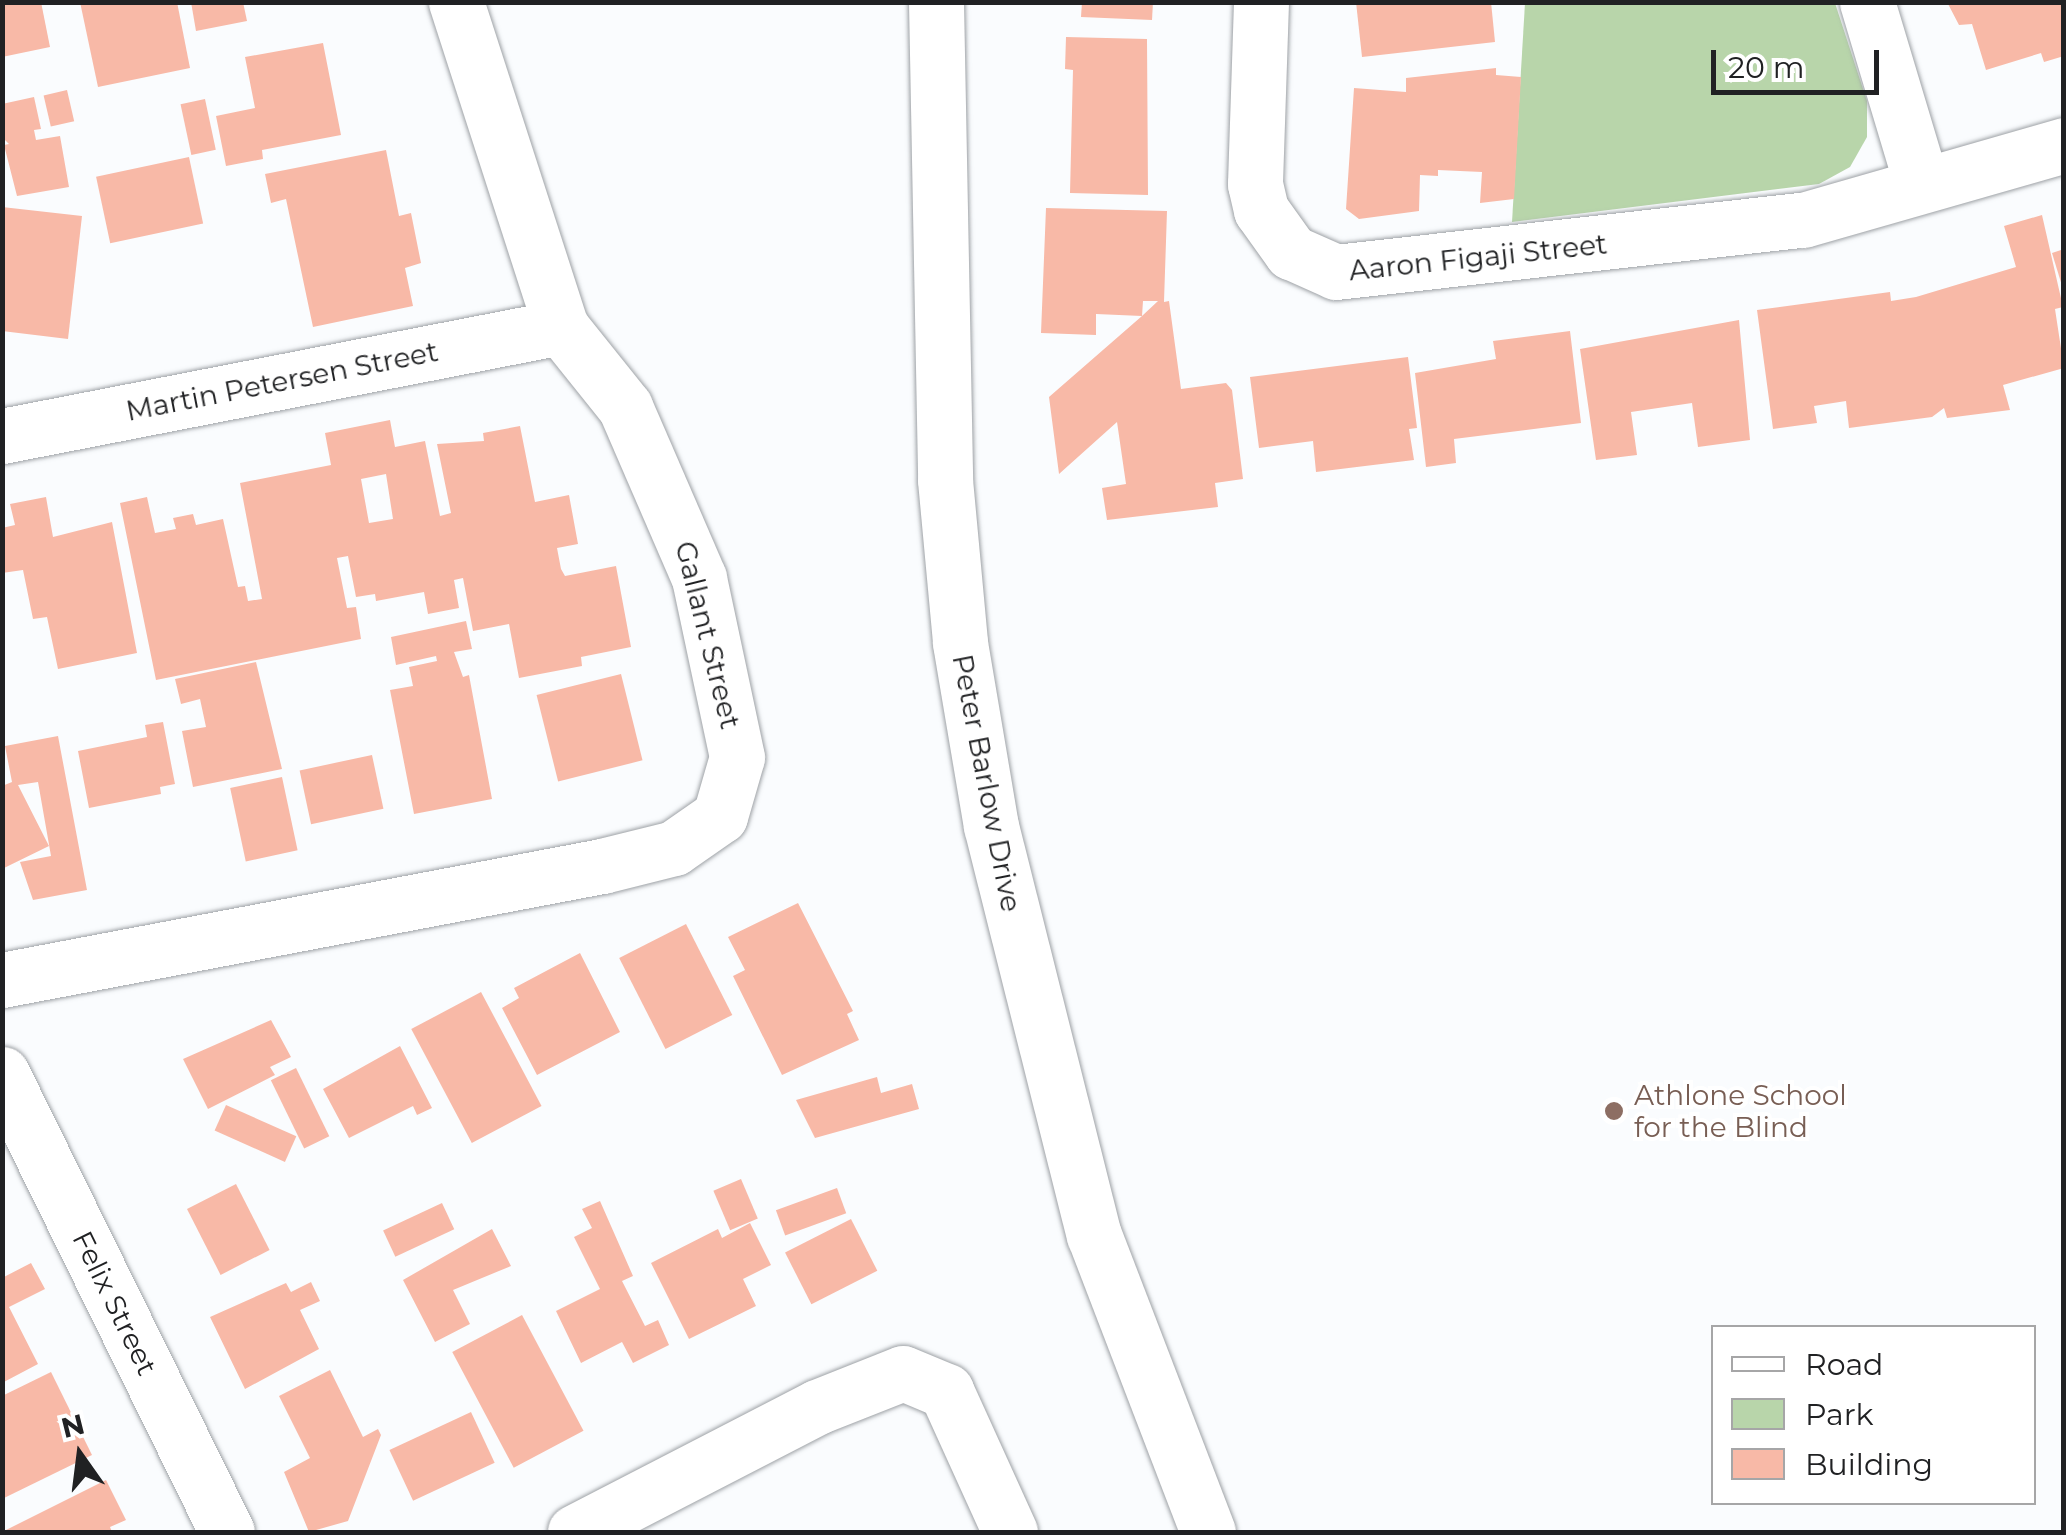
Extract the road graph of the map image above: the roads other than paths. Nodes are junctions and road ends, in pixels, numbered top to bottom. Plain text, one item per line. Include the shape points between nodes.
1 (456, 2) edge
2 (936, 2) edge
3 (1260, 2) edge
4 (1867, 2) edge
5 (2064, 145) edge
6 (1922, 185) junction
7 (561, 326) junction
8 (2, 436) edge
9 (2, 980) edge
10 (2, 1074) edge
11 (227, 1532) edge
12 (575, 1532) edge
13 (1010, 1532) edge
14 (1208, 1532) edge

1 - 7 street, Gallant Street
2 - 14 street, Peter Barlow Drive via 944,480 960,643 988,808 1094,1235
3 - 6 street, Aaron Figaji Street via 1255,184 1262,210 1291,252 1336,272 1803,220
4 - 6 street
5 - 6 street, Aaron Figaji Street
7 - 8 street, Martin Petersen Street
7 - 9 street, Gallant Street via 625,407 699,578 737,757 720,816 674,848 602,866
10 - 11 street, Felix Street
12 - 13 street via 817,1407 903,1373 946,1391

